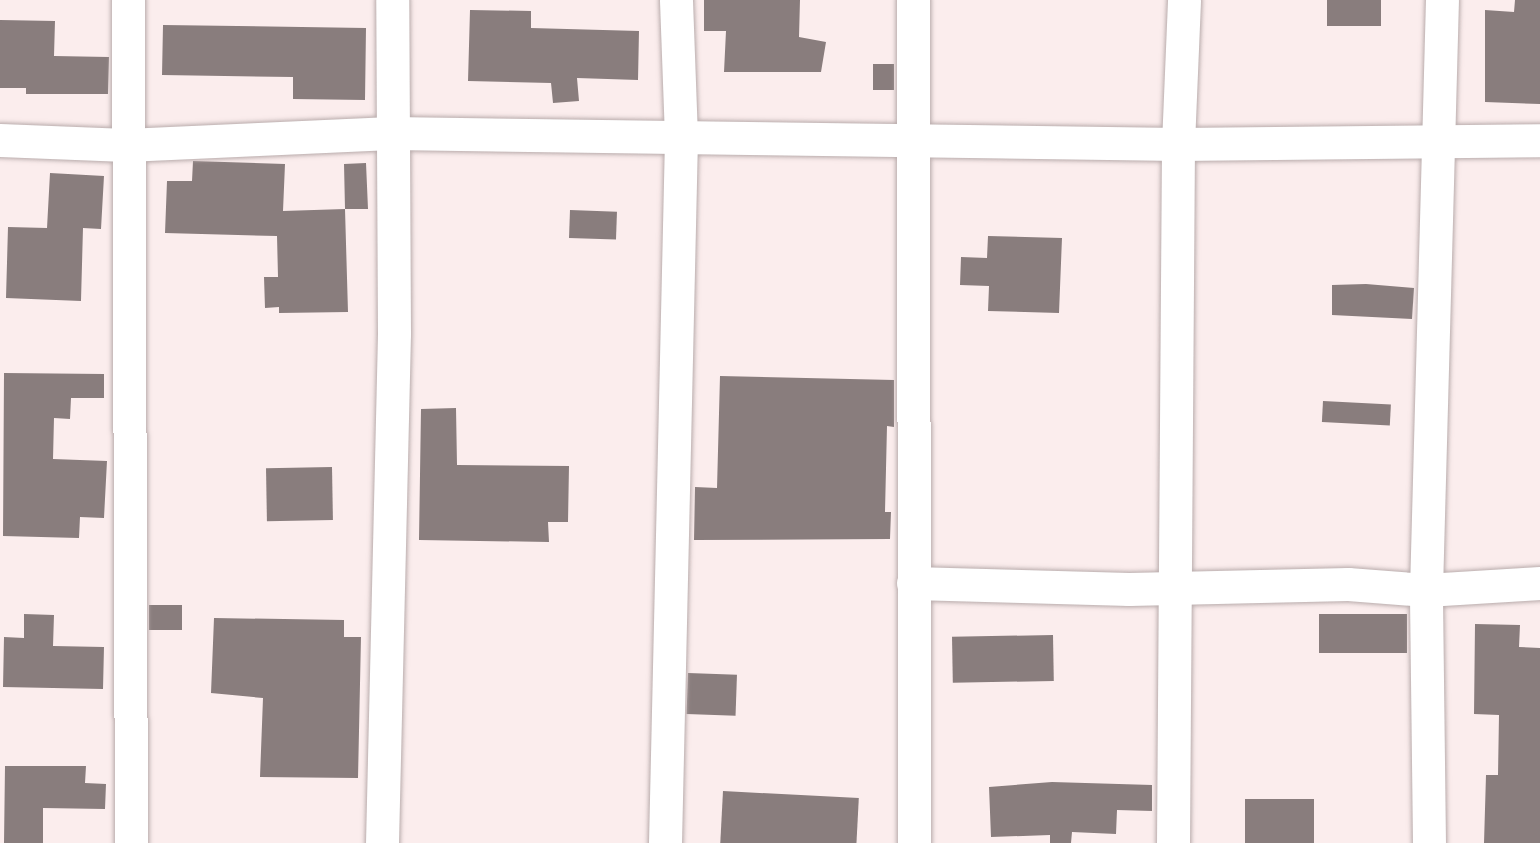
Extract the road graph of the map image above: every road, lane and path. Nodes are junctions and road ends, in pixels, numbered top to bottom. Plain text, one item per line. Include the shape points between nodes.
1 (128, 0) edge
2 (392, 0) edge
3 (676, 0) edge
4 (913, 0) edge
5 (1184, 0) edge
6 (1443, 0) edge
7 (391, 133) junction
8 (681, 136) junction
9 (911, 136) junction
10 (1540, 139) edge
11 (0, 140) edge
12 (1437, 140) junction
13 (1178, 144) junction
14 (125, 145) junction
15 (913, 583) junction
16 (1540, 583) edge
17 (1173, 588) junction
18 (1426, 590) junction
19 (131, 843) edge
20 (382, 843) edge
21 (664, 843) edge
22 (914, 843) edge
23 (1173, 843) edge
24 (1429, 843) edge

1 - 14 street
2 - 7 street
3 - 8 street
4 - 9 street
5 - 13 street
6 - 12 street
7 - 8 street
7 - 14 street
7 - 20 street via 394,333
8 - 9 street
8 - 21 street
9 - 13 street
9 - 15 street
10 - 12 street
11 - 14 street
12 - 13 street
12 - 18 street
13 - 17 street
14 - 19 street
15 - 17 street
15 - 22 street
16 - 18 street
17 - 18 street via 1336,583
17 - 23 street
18 - 24 street

